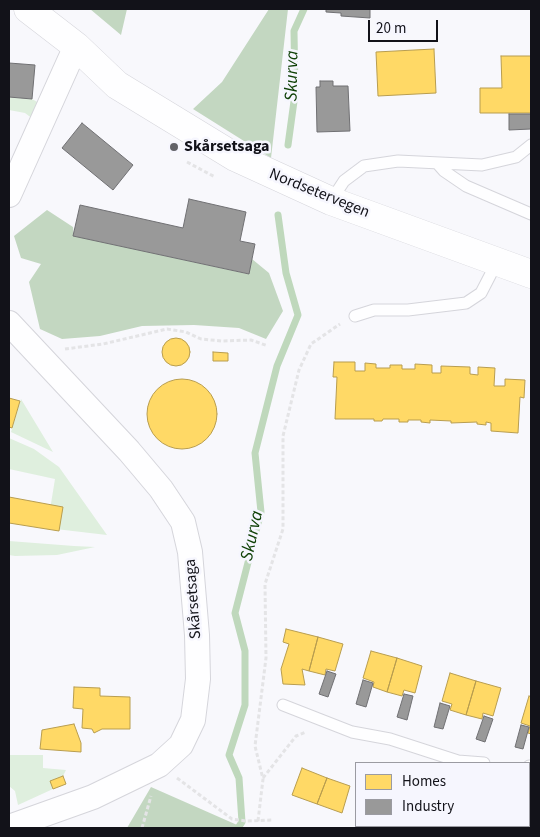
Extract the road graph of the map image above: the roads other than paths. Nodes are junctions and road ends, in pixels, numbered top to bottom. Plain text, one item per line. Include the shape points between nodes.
1 (28, 9) edge
2 (76, 46) junction
3 (531, 145) edge
4 (437, 163) junction
5 (9, 195) edge
6 (331, 201) junction
7 (531, 214) edge
8 (497, 262) junction
9 (531, 274) edge
10 (354, 316) road end
11 (9, 323) edge
12 (283, 705) dead end
13 (458, 762) edge
14 (9, 827) edge

1 - 2 main road, Nordsetervegen
2 - 5 street
2 - 6 main road, Nordsetervegen via 117,85 195,134 267,173
3 - 4 lane via 516,156 482,165
4 - 6 lane via 398,162 364,166 344,181
4 - 7 lane via 466,186
6 - 8 main road, Nordsetervegen
8 - 9 main road, Nordsetervegen
8 - 10 lane via 481,293 466,303 408,310 374,310
11 - 14 street, Skårsetsaga via 129,451 183,522 190,552 197,635 194,720 181,746 159,765 92,797
12 - 13 lane via 352,732 390,739

